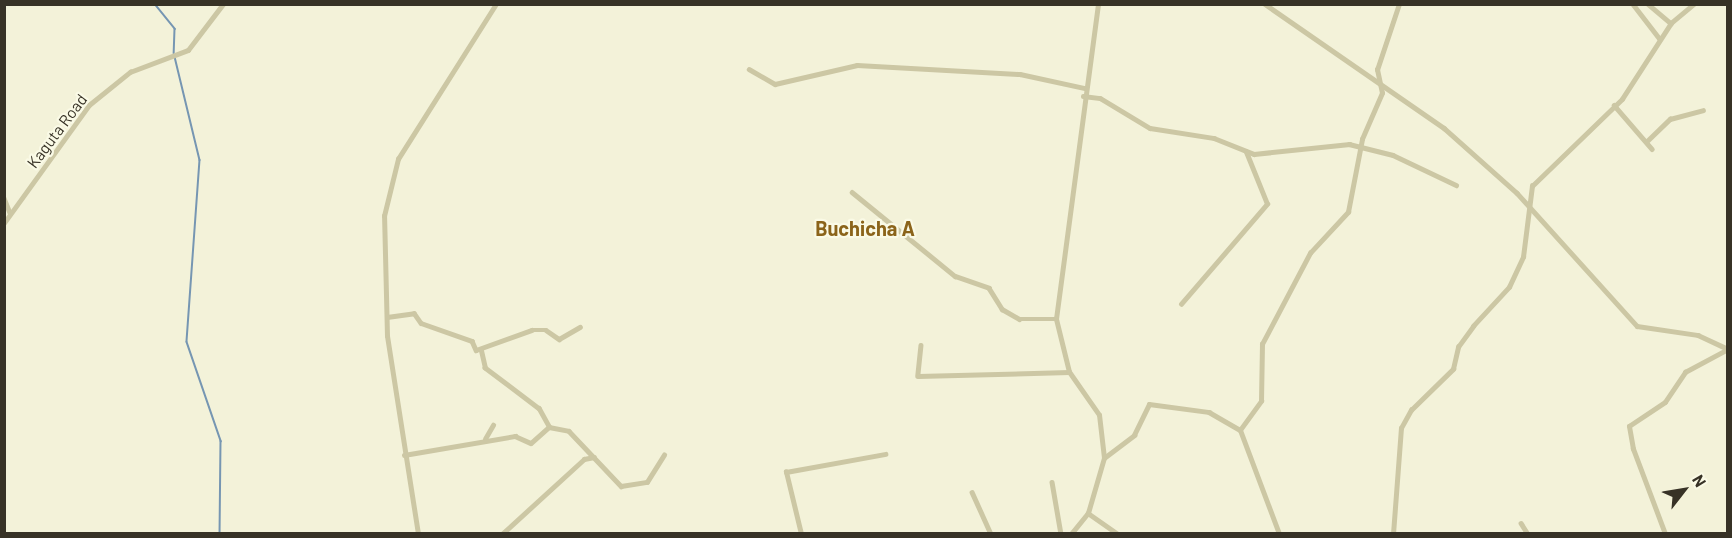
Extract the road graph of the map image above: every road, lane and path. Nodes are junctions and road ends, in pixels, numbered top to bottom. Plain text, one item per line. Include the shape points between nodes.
1 (223, 4) edge
2 (496, 4) edge
3 (1098, 4) edge
4 (1264, 4) edge
5 (1399, 4) edge
6 (1633, 4) edge
7 (1648, 4) edge
8 (1694, 4) edge
9 (1671, 23) junction
10 (1660, 39) junction
11 (749, 69) dead end
12 (1382, 87) junction
13 (1084, 88) junction
14 (1083, 96) junction
15 (1614, 105) junction
16 (1703, 110) dead end
17 (1647, 141) junction
18 (1361, 146) junction
19 (1652, 149) dead end
20 (1246, 152) junction
21 (1456, 185) dead end
22 (852, 192) dead end
23 (4, 198) edge
24 (1531, 207) junction
25 (10, 213) junction
26 (4, 224) edge
27 (1180, 304) dead end
28 (387, 317) junction
29 (1056, 319) junction
30 (580, 327) dead end
31 (921, 345) dead end
32 (1728, 349) edge
33 (481, 350) junction
34 (1069, 372) junction
35 (493, 425) dead end
36 (549, 426) junction
37 (1240, 430) junction
38 (485, 439) junction
39 (885, 454) dead end
40 (404, 455) junction
41 (664, 455) dead end
42 (594, 457) junction
43 (1104, 458) junction
44 (1052, 482) dead end
45 (972, 492) dead end
46 (1088, 513) junction
47 (1521, 523) dead end
48 (418, 534) edge
49 (502, 534) edge
50 (801, 534) edge
51 (991, 534) edge
52 (1061, 534) edge
53 (1071, 534) edge
54 (1118, 534) edge
55 (1279, 534) edge
56 (1394, 534) edge
57 (1528, 534) edge
58 (1665, 534) edge

1 - 25 street, Kaguta Road via 202,38 178,55 130,72 89,105
2 - 28 street via 410,137 393,176 382,235
3 - 13 street
4 - 12 street
5 - 12 street via 1377,70
6 - 10 street
7 - 9 street
8 - 9 street
9 - 10 street
10 - 15 street
11 - 13 street via 775,84 857,65 1020,74
12 - 18 street
12 - 24 street via 1444,128
13 - 14 street
14 - 20 street via 1100,98 1150,128 1214,138
14 - 29 street
15 - 17 street
15 - 24 street via 1542,173 1529,193
16 - 17 street via 1670,119
17 - 19 street
18 - 20 street
18 - 21 street
18 - 37 street via 1348,212 1314,248 1262,344 1262,401
20 - 27 street via 1267,204
22 - 29 street via 955,276 989,288 1002,309 1019,319
23 - 25 street
24 - 32 street via 1637,326 1698,335
24 - 56 street via 1524,257 1509,287 1458,347 1453,369 1411,410 1401,428
25 - 26 street, Kaguta Road
28 - 33 street via 414,313 421,323 468,339
28 - 40 street
29 - 34 street
30 - 33 street via 559,339 546,330 532,330
31 - 34 street via 918,376
32 - 58 street via 1685,372 1665,402 1629,426
33 - 36 street via 485,368 539,409
34 - 43 street via 1099,415
35 - 38 street
36 - 38 street via 531,443 515,436
36 - 42 street via 569,431
37 - 43 street via 1209,412 1149,404 1134,435
37 - 55 street
38 - 40 street
39 - 50 street via 786,472
40 - 48 street
41 - 42 street via 647,482 630,487 615,482
42 - 49 street via 584,459
43 - 46 street
44 - 52 street
45 - 51 street
46 - 53 street
46 - 54 street
47 - 57 street

